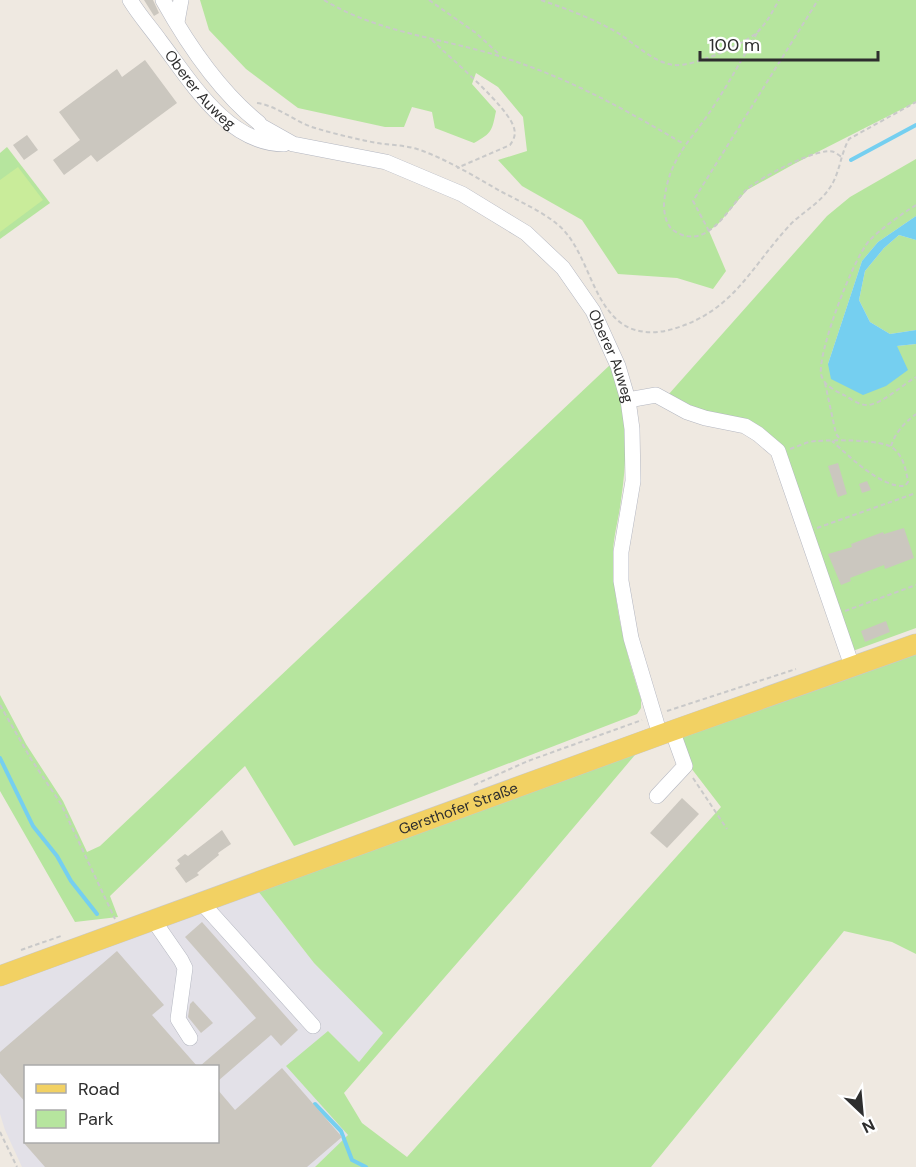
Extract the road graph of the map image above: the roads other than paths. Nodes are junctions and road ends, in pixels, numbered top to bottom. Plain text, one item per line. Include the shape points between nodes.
1 (130, 0) edge
2 (163, 0) edge
3 (181, 0) edge
4 (177, 22) junction
5 (293, 144) junction
6 (628, 400) junction
7 (916, 644) edge
8 (852, 666) junction
9 (666, 732) junction
10 (657, 796) dead end
11 (202, 903) junction
12 (154, 921) junction
13 (0, 976) edge
14 (313, 1026) dead end
15 (190, 1038) dead end

1 - 5 street, Oberer Auweg via 197,92 229,123 264,141
2 - 4 street, Oberer Auweg
3 - 4 street
4 - 5 street, Oberer Auweg via 234,101 260,124
5 - 6 street, Oberer Auweg via 386,162 462,194 526,233 563,268 593,311 618,366
6 - 8 street, Oberer Auweg via 656,395 687,412 745,426 778,451
6 - 9 street via 633,481 621,552 621,581 631,638
7 - 8 main road, Gersthofer Straße
8 - 9 main road, Gersthofer Straße
9 - 10 street via 685,766
9 - 11 main road, Gersthofer Straße
11 - 12 main road, Gersthofer Straße
11 - 14 street
12 - 13 main road, Gersthofer Straße
12 - 15 street via 184,969 178,1019

